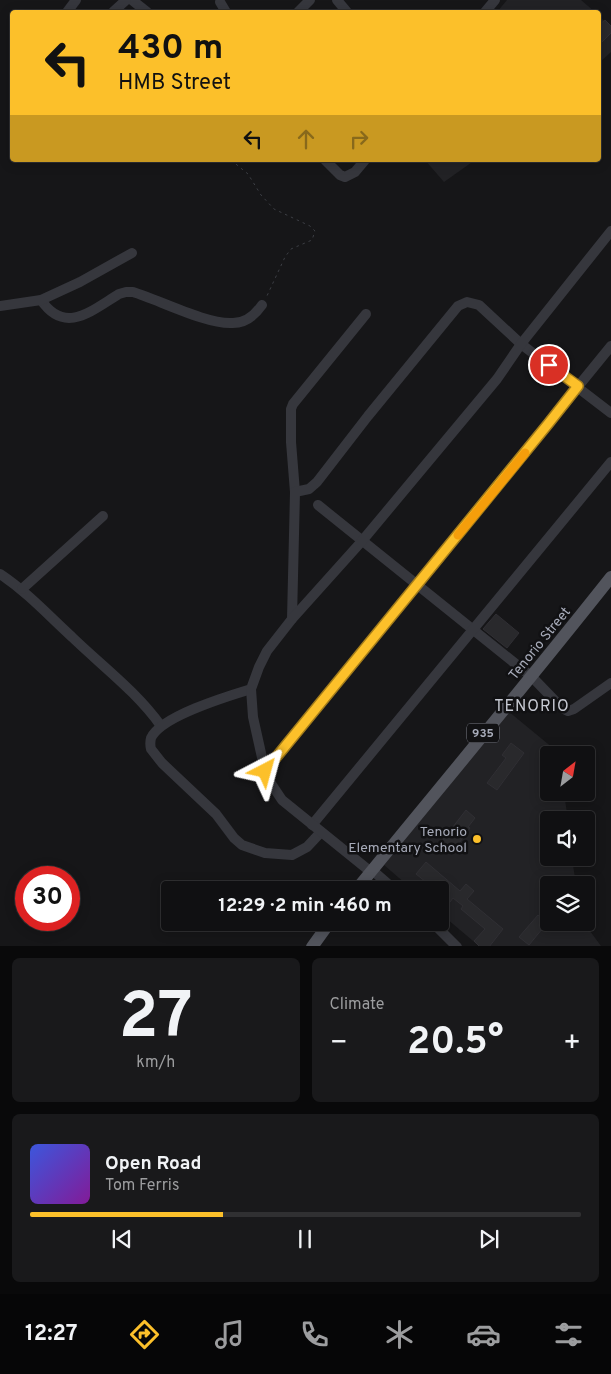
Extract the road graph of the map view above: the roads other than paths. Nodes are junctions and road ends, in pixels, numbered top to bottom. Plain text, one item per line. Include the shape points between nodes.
1 (126, 0) edge
2 (132, 0) edge
3 (310, 0) edge
4 (336, 0) edge
5 (115, 10) edge
6 (144, 10) edge
7 (300, 10) edge
8 (345, 10) edge
9 (327, 162) edge
10 (363, 162) edge
11 (611, 231) edge
12 (132, 253) dead end
13 (41, 300) junction
14 (262, 305) road end
15 (0, 306) edge
16 (366, 314) dead end
17 (521, 344) junction
18 (611, 346) edge
19 (578, 386) junction
20 (611, 413) edge
21 (611, 462) edge
22 (295, 492) junction
23 (318, 505) dead end
24 (103, 516) dead end
25 (362, 541) junction
26 (0, 574) edge
27 (611, 577) edge
28 (417, 584) junction
29 (22, 589) junction
30 (292, 619) junction
31 (472, 630) junction
32 (532, 677) junction
33 (611, 683) edge
34 (251, 689) junction
35 (161, 726) junction
36 (265, 771) junction
37 (312, 825) junction
38 (321, 832) junction
39 (372, 871) junction
40 (364, 881) edge
41 (384, 881) edge
42 (323, 931) edge
43 (441, 931) edge
44 (312, 946) edge
45 (457, 946) edge

1 - 5 street
2 - 6 street
3 - 7 street
4 - 8 street
9 - 10 street via 345,177
11 - 17 street
12 - 13 street
13 - 14 street via 52,314 70,319 119,294 133,292 210,319 235,324 255,314
13 - 15 street
16 - 22 street via 291,409
17 - 19 street
17 - 22 street via 479,306 467,302 458,306 317,482 309,489
17 - 25 street via 497,379
18 - 19 street
19 - 20 street
19 - 28 street
21 - 31 street
22 - 30 street
23 - 25 street
24 - 29 street
25 - 28 street
25 - 30 street
26 - 29 street
27 - 32 main road, Tenorio Street / 935
28 - 31 street
28 - 36 street
29 - 35 street via 138,698
30 - 34 street via 267,651
31 - 32 street
31 - 37 street
32 - 33 street via 568,711
32 - 39 main road, Tenorio Street / 935
34 - 35 street via 210,702
34 - 36 street via 253,717
35 - 38 street via 151,738 154,754 216,814 242,845 265,853 292,855 307,847
36 - 37 street via 282,800
37 - 38 street
38 - 39 street
39 - 40 main road, Tenorio Street / 935
39 - 41 street
42 - 44 main road
43 - 45 street

